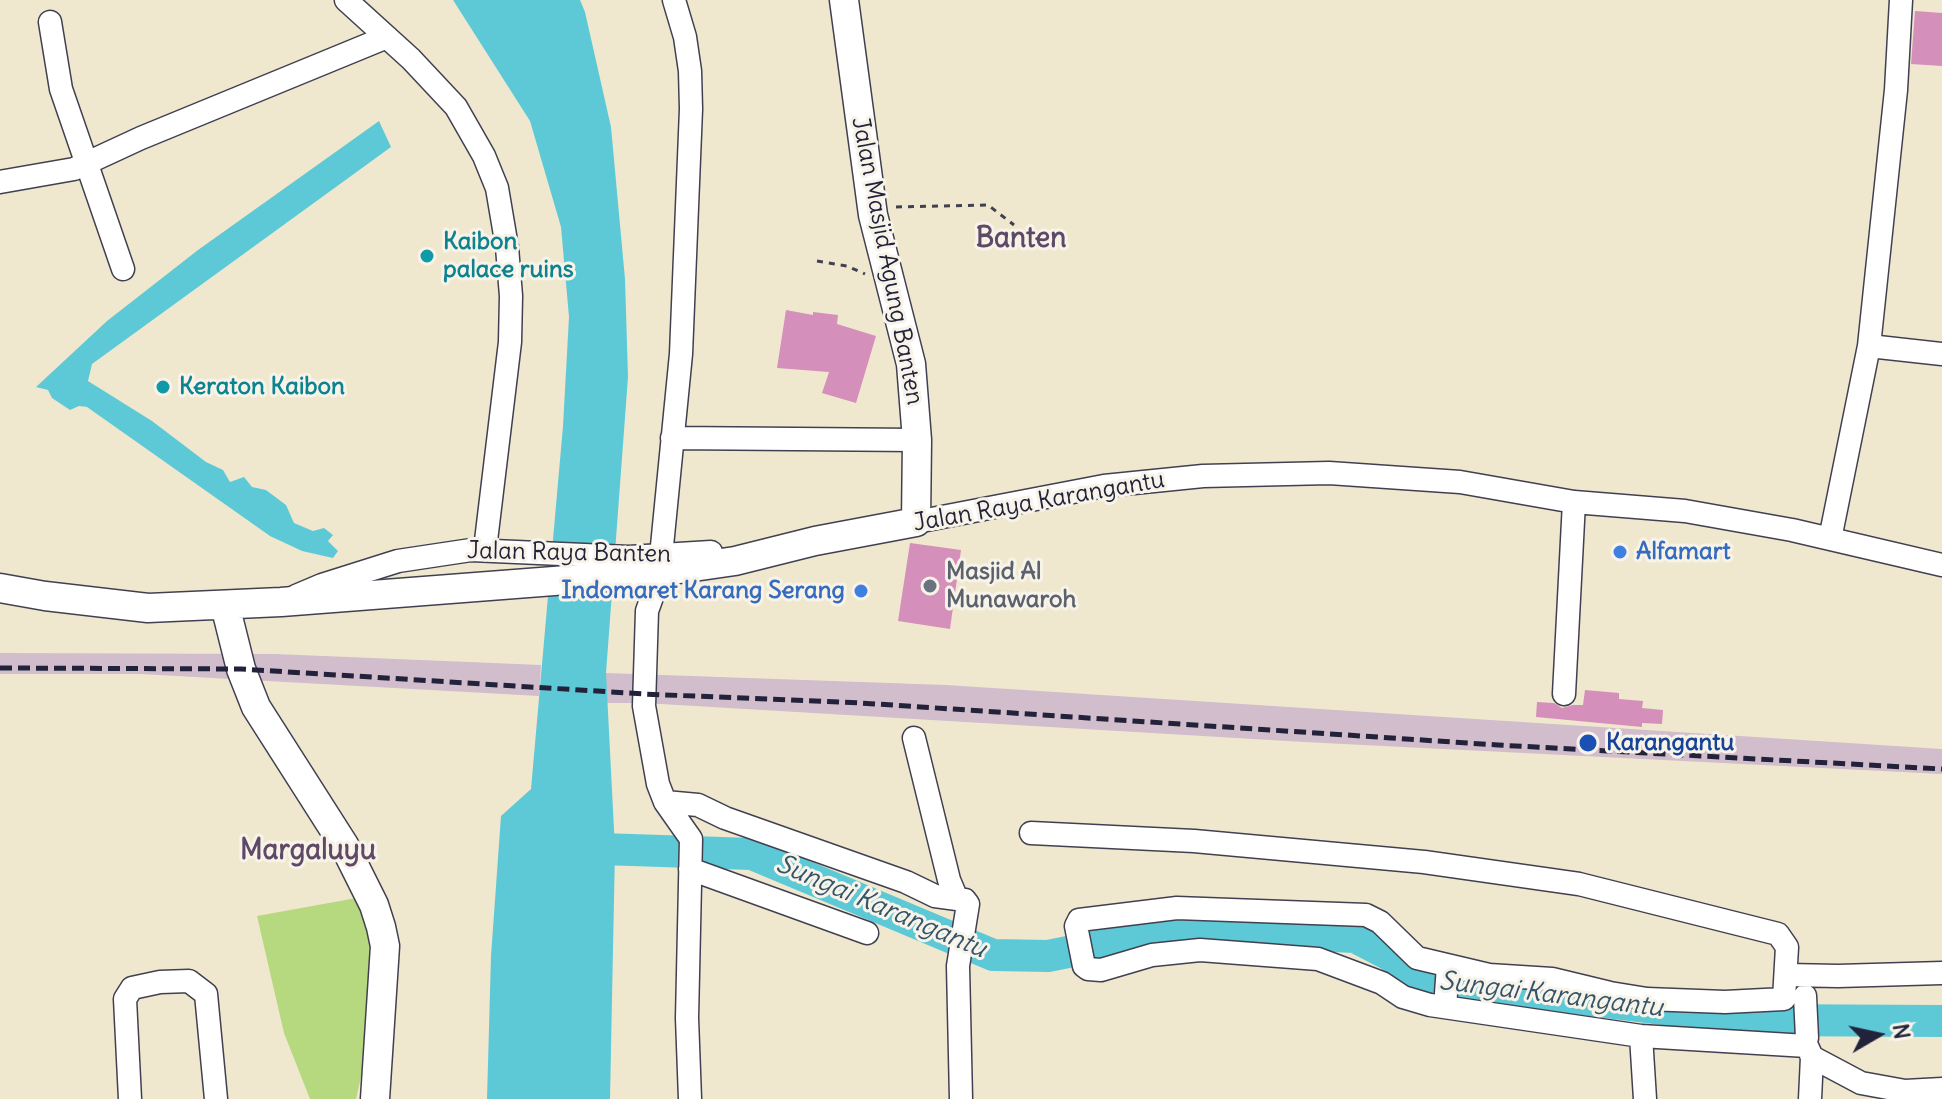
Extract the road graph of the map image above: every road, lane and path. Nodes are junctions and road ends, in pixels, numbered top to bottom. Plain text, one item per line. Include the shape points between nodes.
1 (346, 0) edge
2 (674, 0) edge
3 (844, 0) edge
4 (1901, 0) edge
5 (50, 22) dead end
6 (387, 37) junction
7 (86, 163) junction
8 (0, 182) edge
9 (872, 207) junction
10 (1014, 225) dead end
11 (817, 261) dead end
12 (123, 269) dead end
13 (890, 285) junction
14 (1869, 346) junction
15 (1942, 354) edge
16 (672, 438) junction
17 (917, 440) junction
18 (1574, 502) junction
19 (916, 522) junction
20 (1830, 539) junction
21 (485, 549) junction
22 (663, 564) junction
23 (1942, 565) edge
24 (628, 566) junction
25 (517, 584) joint
26 (0, 588) edge
27 (281, 602) junction
28 (225, 605) junction
29 (1564, 694) dead end
30 (914, 738) dead end
31 (665, 802) junction
32 (1031, 833) dead end
33 (690, 867) junction
34 (961, 909) junction
35 (867, 933) dead end
36 (1448, 970) junction
37 (1942, 973) edge
38 (1787, 975) junction
39 (1805, 996) dead end
40 (1446, 1003) junction
41 (1641, 1036) junction
42 (1810, 1047) junction
43 (1942, 1089) edge
44 (130, 1099) edge
45 (216, 1099) edge
46 (375, 1099) edge
47 (690, 1099) edge
48 (961, 1099) edge
49 (1645, 1099) edge
50 (1810, 1099) edge

1 - 6 street
2 - 16 street via 687,49 691,109 681,354
3 - 9 main road, Jalan Masjid Agung Banten
4 - 14 street
5 - 7 street via 61,89
6 - 7 street
6 - 21 street via 456,107 497,188 507,247 510,342
7 - 8 street via 65,172
7 - 12 street
9 - 10 path via 988,205
9 - 13 main road, Jalan Masjid Agung Banten
11 - 13 path via 847,266
13 - 17 main road, Jalan Masjid Agung Banten via 911,364
14 - 15 street
14 - 20 street
16 - 17 street
16 - 22 street
17 - 19 main road, Jalan Masjid Agung Banten
18 - 19 street, Jalan Raya Karangantu via 1460,482 1329,473 1244,475 1104,486
18 - 20 street, Jalan Raya Karangantu via 1685,511
18 - 29 street
19 - 22 main road, Jalan Raya Karangantu via 735,561
20 - 23 street, Jalan Raya Karangantu
21 - 24 street, Jalan Raya Banten
21 - 27 street, Jalan Raya Banten via 398,561
22 - 24 main road, Jalan Raya Karangantu
22 - 31 street via 647,611 644,694
24 - 25 main road, Jalan Raya Karangantu
25 - 27 main road, Jalan Raya Banten
26 - 28 main road, Jalan Raya Banten via 148,608
27 - 28 main road, Jalan Raya Banten
28 - 46 main road via 256,707 344,845 381,927 385,946
30 - 34 street
31 - 33 street via 691,839
31 - 34 street via 698,805 906,882
32 - 38 street via 1194,841 1424,862 1579,884 1778,934 1787,947
33 - 35 street
33 - 47 street
34 - 48 street
36 - 38 street via 1562,980 1637,998 1725,1002 1784,999
36 - 40 street
36 - 40 street via 1417,958 1380,922 1357,914 1177,908 1076,923 1084,966 1094,971 1152,955 1200,950 1318,959 1415,1001
37 - 38 street
39 - 42 street
40 - 41 street
41 - 42 street
41 - 49 street
42 - 43 street via 1861,1083 1905,1091
42 - 50 street
44 - 45 street via 125,999 132,988 189,981 206,994

